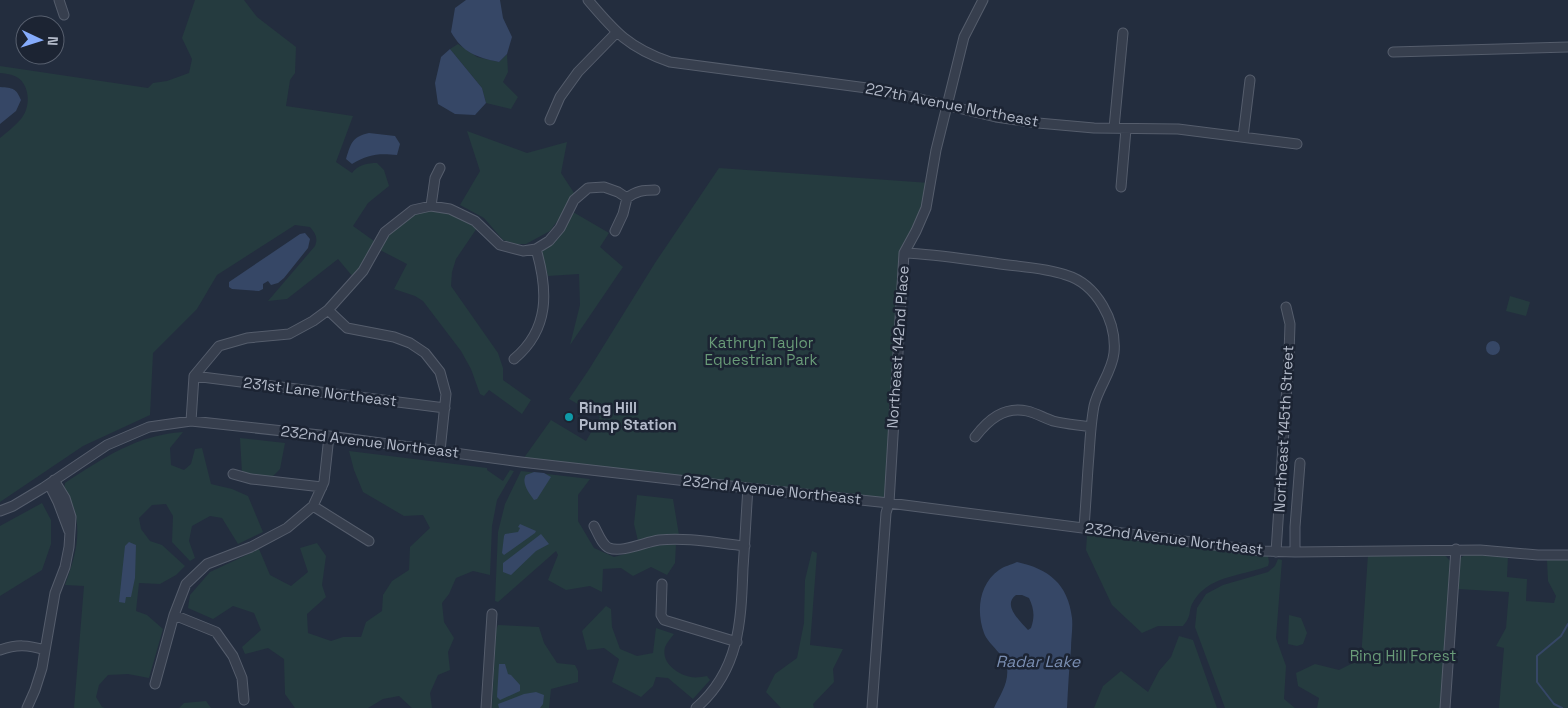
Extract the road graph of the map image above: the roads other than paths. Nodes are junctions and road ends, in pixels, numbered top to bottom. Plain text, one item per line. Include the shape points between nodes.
1 (59, 0) edge
2 (588, 0) edge
3 (983, 0) edge
4 (64, 15) dead end
5 (617, 32) junction
6 (1123, 33) dead end
7 (1568, 47) edge
8 (1393, 52) dead end
9 (1250, 80) dead end
10 (946, 106) junction
11 (550, 120) dead end
12 (1114, 128) junction
13 (1126, 129) junction
14 (1243, 138) junction
15 (1297, 144) dead end
16 (440, 168) dead end
17 (1121, 187) dead end
18 (655, 190) dead end
19 (627, 198) junction
20 (431, 206) junction
21 (614, 231) dead end
22 (536, 249) junction
23 (904, 253) junction
24 (1286, 307) dead end
25 (328, 310) junction
26 (514, 359) dead end
27 (194, 376) junction
28 (445, 408) junction
29 (191, 421) junction
30 (1091, 427) junction
31 (329, 436) junction
32 (975, 437) dead end
33 (440, 451) junction
34 (1300, 463) dead end
35 (233, 474) dead end
36 (51, 482) junction
37 (322, 487) junction
38 (748, 488) junction
39 (889, 503) junction
40 (313, 506) junction
41 (0, 512) edge
42 (594, 526) dead end
43 (1084, 528) junction
44 (369, 541) dead end
45 (745, 546) junction
46 (1456, 550) junction
47 (1276, 552) junction
48 (1296, 552) junction
49 (1568, 555) edge
50 (662, 584) dead end
51 (492, 614) dead end
52 (174, 615) junction
53 (737, 642) junction
54 (0, 650) edge
55 (45, 650) junction
56 (155, 684) dead end
57 (244, 700) dead end
58 (27, 708) edge
59 (486, 708) edge
60 (698, 708) edge
61 (872, 708) edge
62 (1445, 708) edge

1 - 4 street
2 - 5 street, 227th Avenue Northeast
3 - 10 street, Northeast 142nd Place via 964,36
5 - 10 street, 227th Avenue Northeast via 636,48 670,62 882,90
5 - 11 street via 578,72 560,97
6 - 12 street
7 - 8 street
9 - 14 street
10 - 12 street, 227th Avenue Northeast via 1038,123
10 - 23 street, Northeast 142nd Place via 926,208
12 - 13 street, 227th Avenue Northeast
13 - 14 street, 227th Avenue Northeast via 1178,129
13 - 17 street
14 - 15 street, 227th Avenue Northeast
16 - 20 street via 435,178
18 - 19 street via 634,192
19 - 21 street
19 - 22 street via 604,187 588,188 574,200 560,228 549,241
20 - 22 street via 450,209 475,221 500,245 523,252
20 - 25 street via 413,210 385,232 363,271
22 - 26 street via 543,273 545,300 538,330 525,350
23 - 30 street via 1068,275 1096,296 1107,312 1114,354 1098,393
23 - 39 street, Northeast 142nd Place
24 - 47 street, Northeast 145th Street via 1290,324 1289,354
25 - 27 street via 290,334 247,338 219,346
25 - 28 street via 347,328 394,337 425,353 440,372 446,394
27 - 28 street, 231st Lane Northeast
27 - 29 street
28 - 33 street
29 - 31 street, 232nd Avenue Northeast
29 - 36 street, 232nd Avenue Northeast via 150,427 107,445
30 - 32 street via 1013,410 986,423
30 - 43 street
31 - 33 street, 232nd Avenue Northeast
31 - 37 street
33 - 38 street, 232nd Avenue Northeast
34 - 48 street
35 - 37 street
36 - 41 street, 232nd Avenue Northeast
36 - 55 street via 70,533
37 - 40 street
38 - 39 street, 232nd Avenue Northeast
38 - 45 street
39 - 43 street, 232nd Avenue Northeast
39 - 61 street, Northeast 142nd Place
40 - 44 street
40 - 52 street via 280,532 207,564 186,584
42 - 45 street via 605,546 612,549 676,539
43 - 47 street, 232nd Avenue Northeast
45 - 53 street
46 - 48 street, 232nd Avenue Northeast
46 - 49 street, 232nd Avenue Northeast
46 - 62 street
47 - 48 street, 232nd Avenue Northeast
50 - 53 street via 661,614 664,620
51 - 59 street
52 - 56 street
52 - 57 street via 216,632 233,656 242,678
53 - 60 street via 716,686
54 - 55 street via 28,646
55 - 58 street via 40,675

